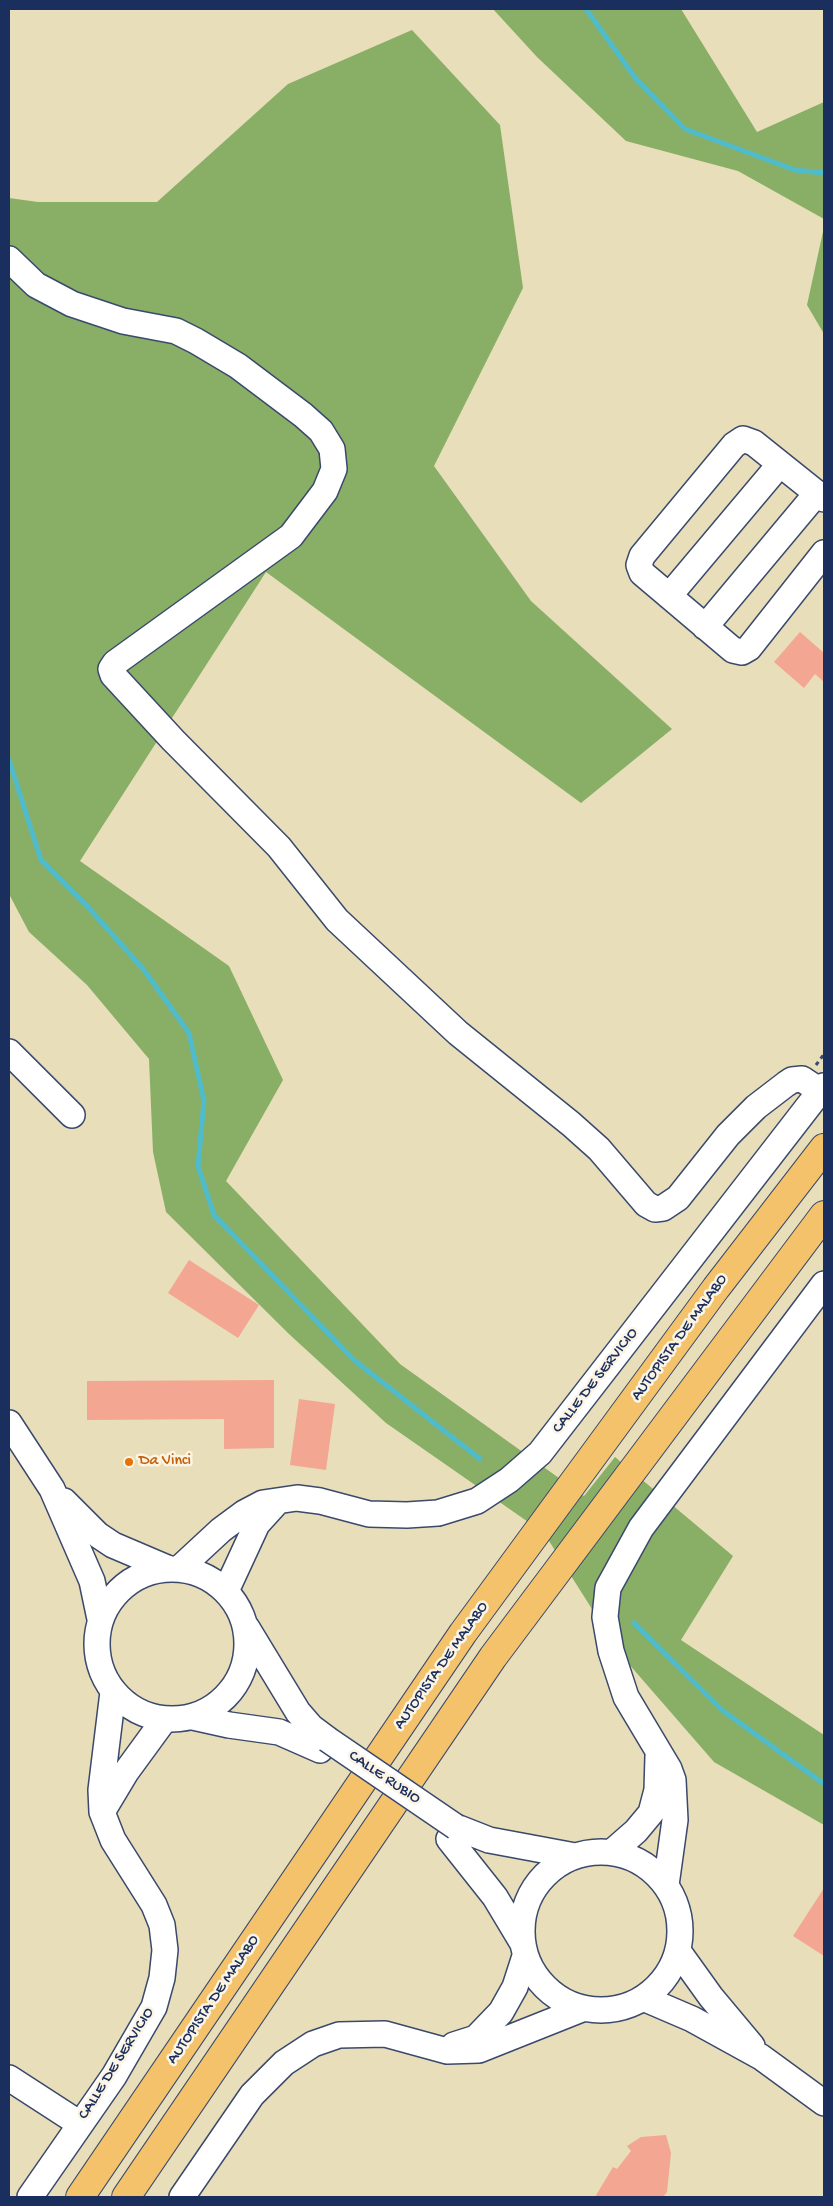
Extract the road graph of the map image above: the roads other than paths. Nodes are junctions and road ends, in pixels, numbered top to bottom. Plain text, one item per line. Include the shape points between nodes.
1 (9, 259) edge
2 (780, 464) junction
3 (820, 496) edge
4 (824, 553) edge
5 (669, 596) junction
6 (705, 627) junction
7 (9, 1052) edge
8 (820, 1081) edge
9 (72, 1115) dead end
10 (824, 1148) edge
11 (824, 1215) edge
12 (821, 1295) edge
13 (9, 1423) edge
14 (52, 1489) junction
15 (278, 1500) junction
16 (173, 1568) junction
17 (226, 1591) junction
18 (100, 1619) junction
19 (245, 1626) junction
20 (112, 1692) junction
21 (193, 1717) junction
22 (164, 1720) junction
23 (323, 1744) junction
24 (658, 1753) junction
25 (102, 1812) junction
26 (453, 1833) junction
27 (612, 1852) junction
28 (575, 1856) junction
29 (666, 1885) junction
30 (524, 1949) junction
31 (678, 1951) junction
32 (643, 1998) junction
33 (582, 2009) junction
34 (432, 2046) junction
35 (762, 2057) junction
36 (9, 2078) edge
37 (824, 2103) edge
38 (80, 2124) junction
39 (30, 2197) edge
40 (80, 2197) edge
41 (126, 2197) edge
42 (182, 2197) edge

1 - 8 street via 36,285 72,304 123,322 176,331 213,350 303,415 321,431 332,449 334,469 326,491 291,536 111,669 167,733 279,847 337,920 458,1033 599,1149 646,1204 655,1209 663,1208 678,1198 728,1135 756,1107 792,1080
2 - 3 street
2 - 5 street
2 - 5 street via 754,443 743,439 734,445 642,556 639,565 642,573
3 - 6 street
4 - 6 street via 749,648 742,652 732,650
5 - 6 street
7 - 9 street
8 - 15 street, CALLE DE SERVICIO via 540,1454 510,1480 477,1501 438,1513 407,1516 369,1514 297,1498
10 - 40 highway, AUTOPISTA DE MALABO via 716,1288 464,1633
11 - 41 highway via 493,1657
12 - 24 street via 641,1528 608,1588 605,1617 611,1652 626,1697
13 - 14 street
14 - 16 street via 113,1545
14 - 18 street via 89,1573
15 - 16 street, CALLE DE SERVICIO via 244,1513
15 - 17 street via 256,1524
16 - 17 street via 197,1572
16 - 18 street via 145,1573 126,1584 111,1599
17 - 19 street via 238,1607
18 - 20 street via 96,1644 98,1661
19 - 21 street via 247,1649 242,1671 230,1691 214,1707
19 - 23 street, CALLE RUBIO via 298,1712
20 - 22 street via 136,1710
20 - 25 street, CALLE DE SERVICIO via 101,1790
21 - 22 street
21 - 23 street, CALLE RUBIO via 279,1732
22 - 25 street
23 - 26 street, CALLE RUBIO, bridge
24 - 27 street via 657,1790 651,1813
24 - 29 street via 669,1769 674,1791 675,1820
25 - 38 street, CALLE DE SERVICIO via 114,1840 154,1905 162,1925 165,1950 154,2007 114,2076
26 - 28 street, CALLE RUBIO
26 - 30 street, CALLE RUBIO
27 - 28 street
27 - 29 street via 633,1858 651,1869
28 - 30 street via 551,1869 533,1889 523,1914
29 - 31 street via 676,1905 680,1928
30 - 33 street via 538,1980 558,1998
30 - 34 street via 515,1987 488,2028 476,2038
31 - 32 street via 670,1970
31 - 35 street via 711,1997
32 - 33 street via 610,2010
32 - 35 street via 692,2019
33 - 34 street via 479,2050 446,2051
34 - 42 street via 385,2034 339,2035 313,2044 284,2063 252,2095
35 - 37 street
36 - 38 street
38 - 39 street, CALLE DE SERVICIO

